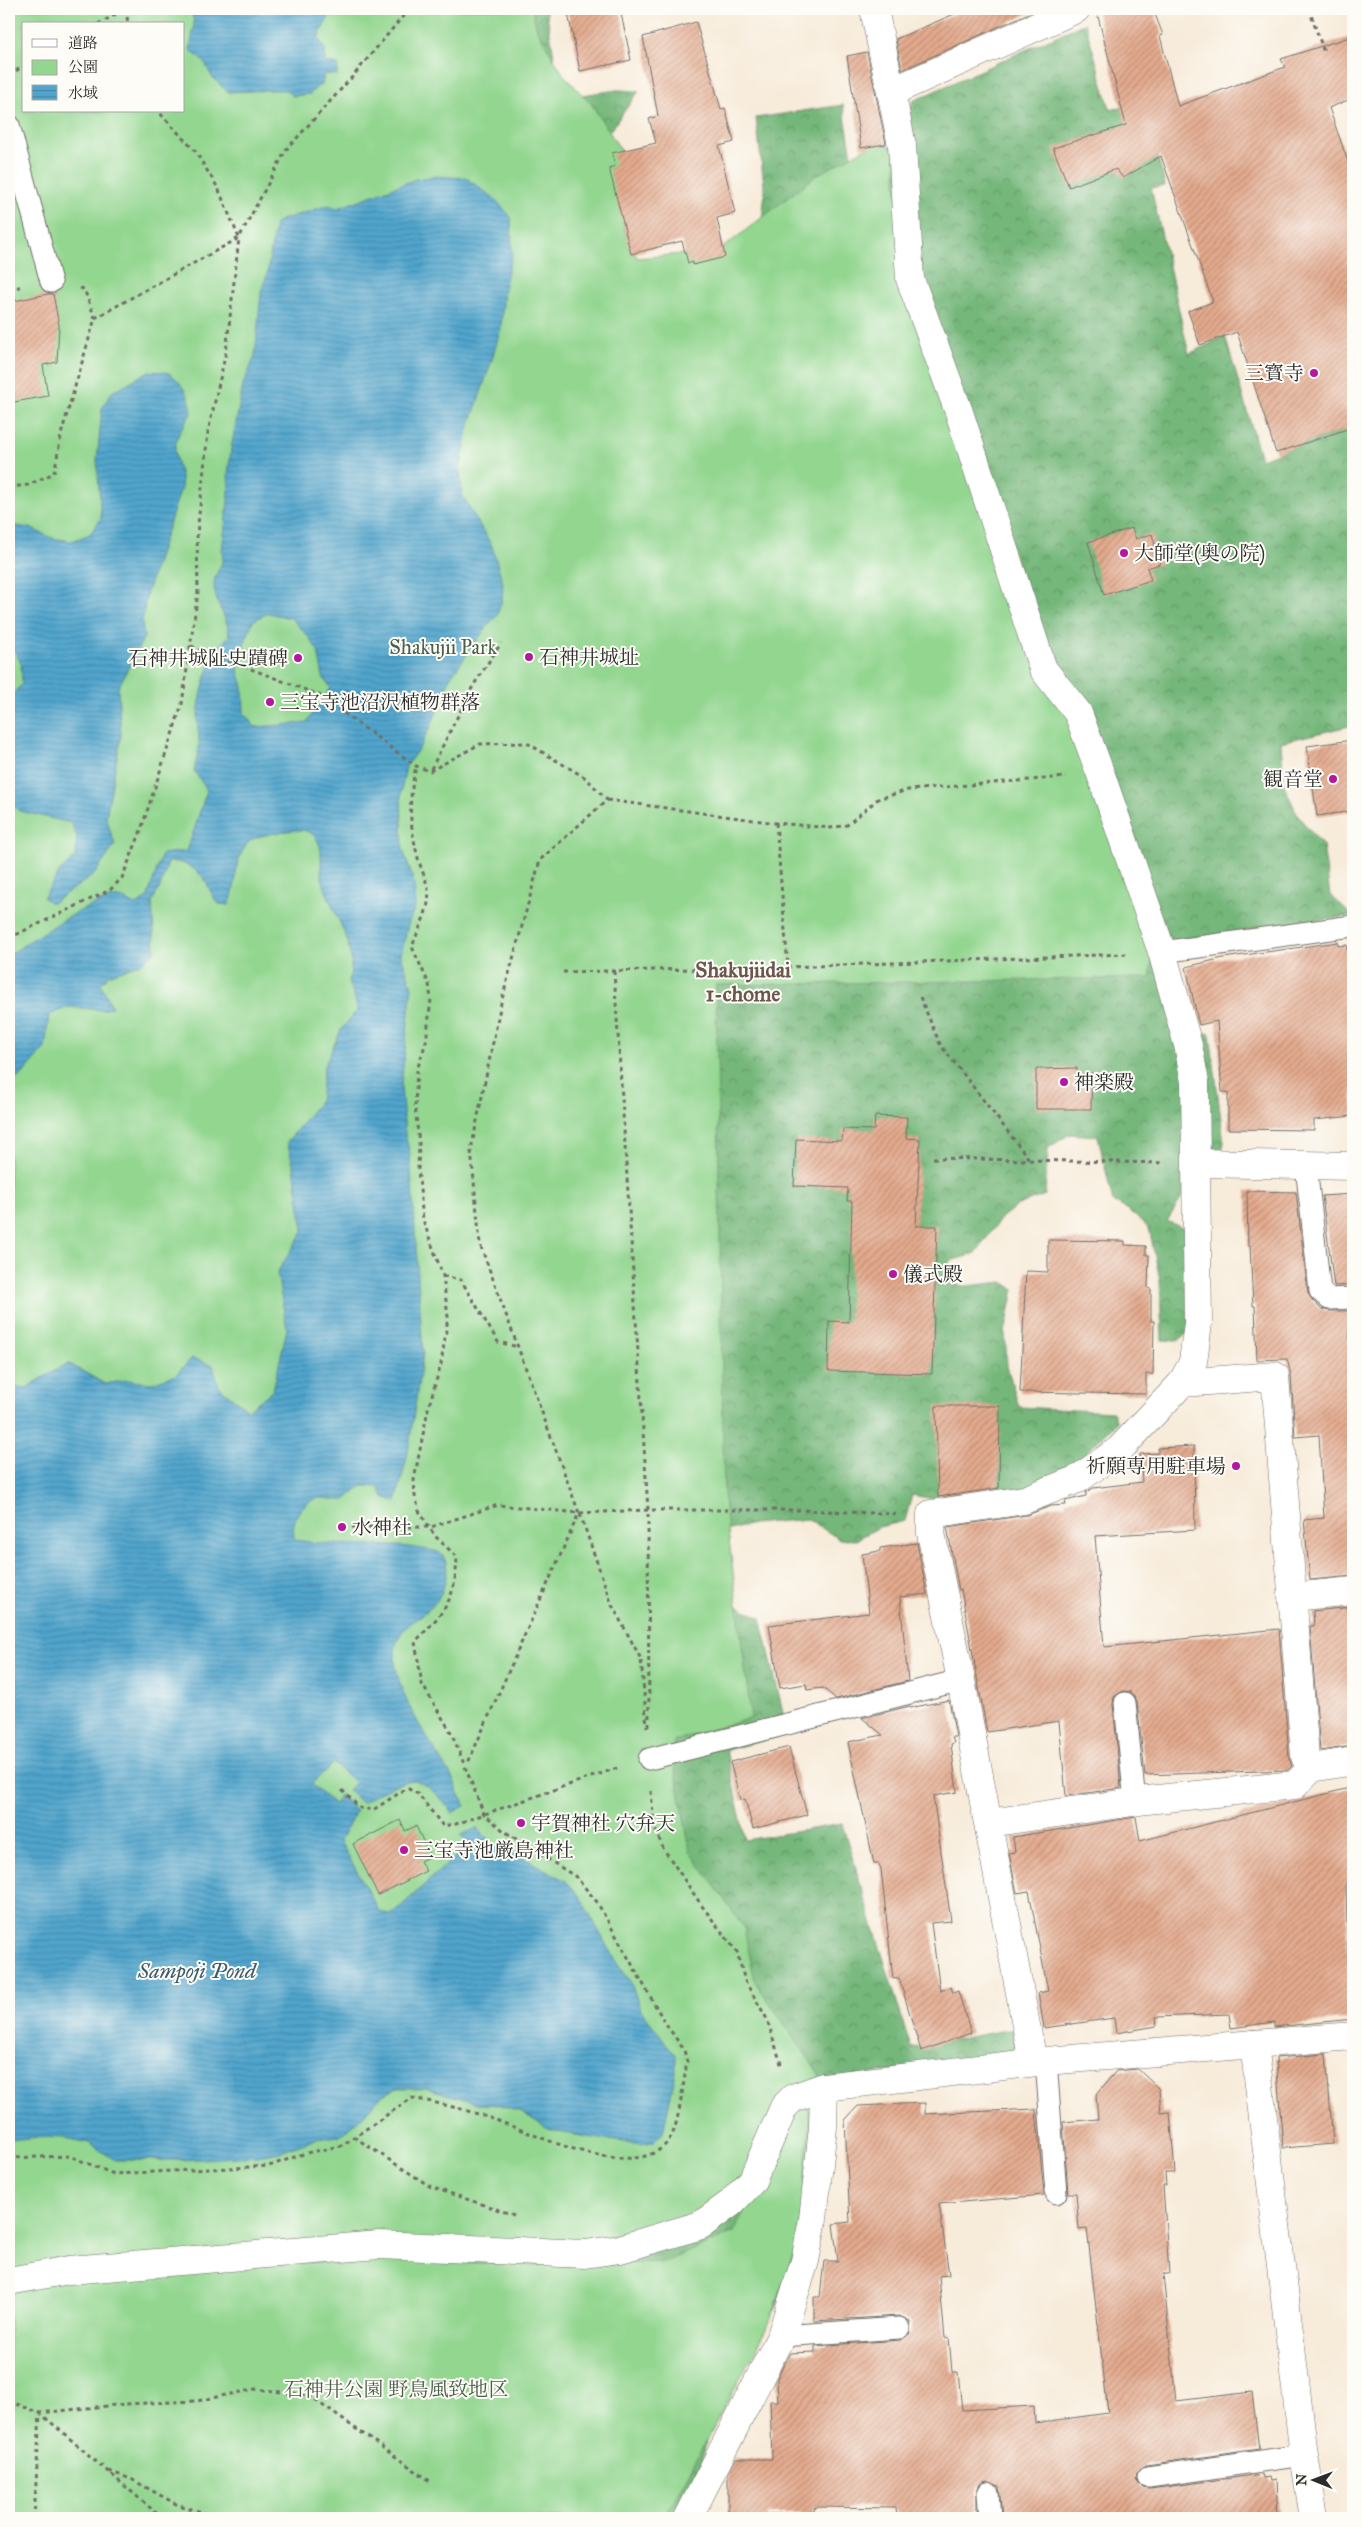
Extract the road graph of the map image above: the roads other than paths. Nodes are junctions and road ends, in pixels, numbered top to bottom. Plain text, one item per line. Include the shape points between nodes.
1 (874, 9) edge
2 (1076, 9) edge
3 (891, 92) junction
4 (9, 126) edge
5 (51, 282) dead end
6 (1353, 926) edge
7 (1162, 952) junction
8 (1197, 1163) junction
9 (1306, 1166) junction
10 (1353, 1166) edge
11 (1353, 1298) edge
12 (1182, 1383) junction
13 (1353, 1591) edge
14 (1292, 1597) junction
15 (961, 1680) junction
16 (1125, 1703) dead end
17 (649, 1759) road end
18 (1353, 1761) edge
19 (1312, 1768) junction
20 (1135, 1802) junction
21 (989, 1823) junction
22 (1353, 2036) edge
23 (1254, 2044) junction
24 (1039, 2062) junction
25 (824, 2087) junction
26 (1056, 2193) dead end
27 (9, 2281) edge
28 (899, 2328) dead end
29 (781, 2336) junction
30 (1304, 2455) junction
31 (1148, 2477) dead end
32 (988, 2493) dead end
33 (688, 2518) edge
34 (990, 2518) edge
35 (1314, 2518) edge

1 - 3 street
2 - 3 street
3 - 7 street via 902,145 910,279 959,412 1043,669 1078,713
4 - 5 lane
6 - 7 lane
7 - 8 street via 1195,1082
8 - 9 street
8 - 12 street via 1198,1323 1193,1362
9 - 10 street
9 - 11 lane via 1320,1291 1329,1298
12 - 14 street via 1275,1376
12 - 15 street via 1119,1450 1078,1479 1024,1500 931,1514 931,1533
13 - 14 street
14 - 19 street via 1304,1757
15 - 17 lane
15 - 21 street
16 - 20 lane
18 - 19 street
19 - 20 street via 1295,1784
20 - 21 street
21 - 24 street
22 - 23 street
23 - 24 street
23 - 30 street
24 - 25 street
24 - 26 lane
25 - 27 street via 793,2098 784,2107 752,2181 731,2204 701,2225 620,2249 585,2254 379,2245 69,2270
25 - 29 street via 824,2127 813,2219 805,2262
28 - 29 lane
29 - 33 street
30 - 31 lane
30 - 35 street
32 - 34 lane

